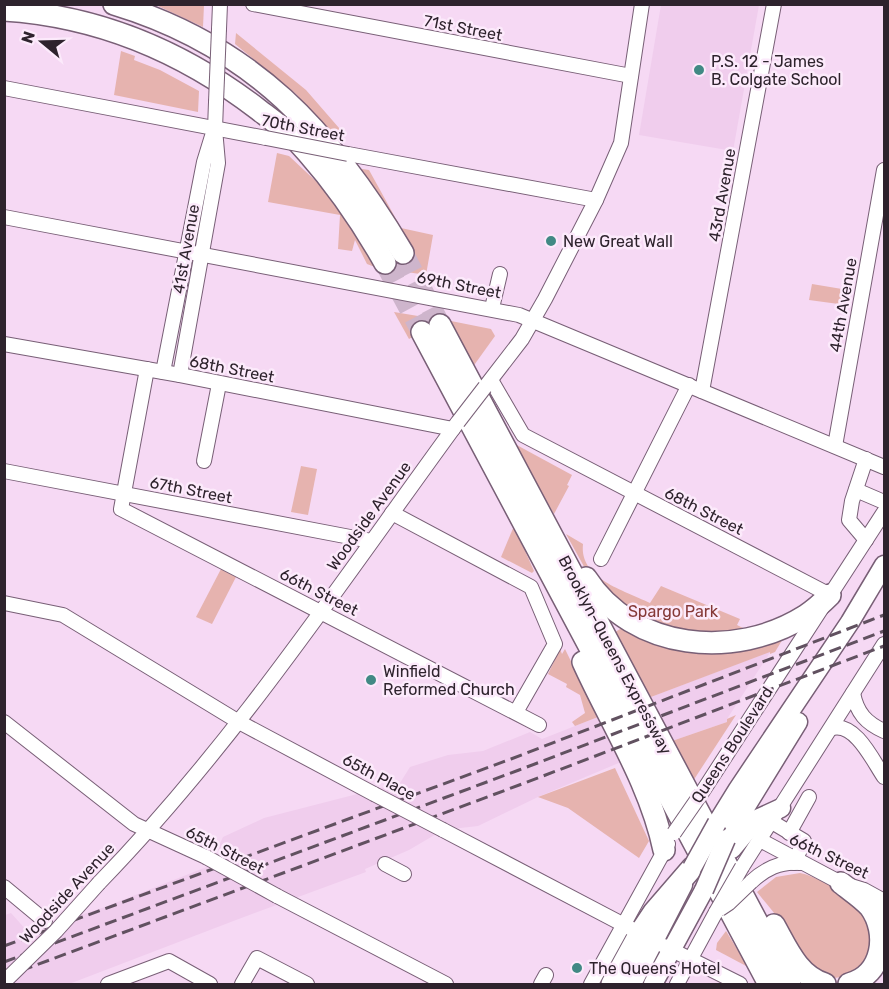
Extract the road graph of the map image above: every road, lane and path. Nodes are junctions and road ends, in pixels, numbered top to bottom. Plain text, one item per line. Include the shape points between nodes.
1 (114, 4) edge
2 (220, 4) edge
3 (253, 4) edge
4 (642, 4) edge
5 (774, 4) edge
6 (4, 10) edge
7 (631, 76) junction
8 (4, 88) edge
9 (215, 129) junction
10 (885, 170) edge
11 (596, 200) junction
12 (4, 217) edge
13 (187, 251) junction
14 (202, 254) junction
15 (500, 274) dead end
16 (492, 308) junction
17 (534, 319) junction
18 (4, 344) edge
19 (147, 369) junction
20 (163, 372) junction
21 (180, 375) junction
22 (219, 384) junction
23 (488, 384) junction
24 (696, 388) junction
25 (456, 426) junction
26 (835, 446) junction
27 (867, 459) junction
28 (204, 461) dead end
29 (885, 467) edge
30 (4, 471) edge
31 (527, 489) junction
32 (856, 490) junction
33 (124, 493) junction
34 (635, 495) junction
35 (885, 502) edge
36 (885, 512) edge
37 (392, 513) junction
38 (866, 540) junction
39 (371, 541) junction
40 (601, 559) dead end
41 (885, 565) edge
42 (549, 569) junction
43 (885, 590) edge
44 (830, 596) junction
45 (4, 603) edge
46 (321, 611) junction
47 (885, 644) edge
48 (853, 693) junction
49 (516, 712) junction
50 (4, 722) edge
51 (239, 722) junction
52 (539, 725) dead end
53 (832, 728) junction
54 (885, 731) edge
55 (885, 777) edge
56 (809, 797) dead end
57 (776, 815) junction
58 (149, 831) junction
59 (789, 832) junction
60 (723, 839) junction
61 (760, 840) junction
62 (669, 842) junction
63 (796, 862) junction
64 (385, 864) dead end
65 (692, 868) joint
66 (404, 874) dead end
67 (841, 883) junction
68 (4, 887) edge
69 (18, 897) junction
70 (885, 901) edge
71 (4, 903) edge
72 (716, 912) junction
73 (56, 931) junction
74 (640, 932) junction
75 (672, 950) junction
76 (690, 959) junction
77 (424, 980) edge
78 (723, 981) edge
79 (4, 982) edge
80 (108, 984) edge
81 (210, 984) edge
82 (242, 984) edge
83 (307, 984) edge
84 (446, 984) edge
85 (591, 984) edge
86 (612, 984) edge
87 (632, 984) edge
88 (653, 984) edge
89 (677, 984) edge
90 (740, 984) edge
91 (769, 984) edge
92 (790, 984) edge
93 (825, 984) edge
94 (849, 984) edge

1 - 6 highway via 191,33 272,87 301,114 377,210 394,258 306,151 283,128 223,84 170,54 109,30 52,16
2 - 9 street, 41st Avenue, bridge
3 - 7 street, 71st Street
4 - 7 street, Woodside Avenue
5 - 24 street, 43rd Avenue
7 - 11 street, Woodside Avenue via 621,143
8 - 9 street, 70th Street
9 - 11 street, 70th Street, bridge
9 - 13 street, 41st Avenue via 204,162
9 - 14 street, 41st Avenue via 218,164
10 - 26 street, 44th Avenue
11 - 17 street, Woodside Avenue
12 - 13 street, 69th Street
13 - 14 street, 69th Street
13 - 20 street, 41st Avenue
14 - 16 street, 69th Street
14 - 21 street, 41st Avenue
15 - 16 street
16 - 17 street, 69th Street
17 - 23 street, Woodside Avenue
17 - 24 street, 69th Street
18 - 19 street, 68th Street
19 - 20 street, 68th Street
19 - 33 street
20 - 21 street, 68th Street
21 - 22 street, 68th Street
22 - 25 street, 68th Street
22 - 28 street
23 - 25 street, Woodside Avenue, bridge
23 - 34 street, 68th Street via 524,435
24 - 26 street, 69th Street
24 - 34 street, 43rd Avenue
25 - 37 street, Woodside Avenue
26 - 27 street, 69th Street
27 - 29 street, 69th Street
27 - 32 street
30 - 33 street, 67th Street
31 - 42 highway, Brooklyn-Queens Expressway via 431,328
31 - 44 highway via 562,534 603,600 626,620 657,634 699,642 745,640 804,617
31 - 60 highway, Brooklyn-Queens Expressway
32 - 35 street
32 - 38 street via 849,520
33 - 39 street, 67th Street
33 - 46 street, 66th Street via 122,509
34 - 40 street, 43rd Avenue
34 - 44 street, 68th Street
36 - 38 street, Queens Boulevard
37 - 39 street, Woodside Avenue
37 - 49 street via 531,587 555,644
38 - 44 street, Queens Boulevard
39 - 46 street, Woodside Avenue
41 - 60 main road, Queens Boulevard via 738,789
42 - 62 highway via 560,614
42 - 91 highway, Brooklyn-Queens Expressway
43 - 60 main road, Queens Boulevard
44 - 62 street, Queens Boulevard, bridge
45 - 51 street, 65th Place via 63,615
46 - 49 street, 66th Street
46 - 51 street, Woodside Avenue
47 - 48 street
48 - 53 street
48 - 54 street via 864,719
49 - 52 street, 66th Street
50 - 58 street, 65th Street via 134,824
51 - 58 street, Woodside Avenue
51 - 74 street, 65th Place, bridge
53 - 55 street via 853,733
53 - 57 street
56 - 59 street
57 - 59 street
57 - 60 main road via 757,819
57 - 61 street
58 - 73 street, Woodside Avenue, bridge
58 - 77 street, 65th Street, bridge via 206,857
59 - 63 street via 804,841
60 - 65 main road, Queens Boulevard, bridge
60 - 75 main road, bridge via 704,890
60 - 92 highway, Brooklyn-Queens Expressway
60 - 93 highway via 801,969
61 - 63 street, 66th Street
61 - 72 street, bridge
62 - 74 street, Queens Boulevard
63 - 67 street, 66th Street
63 - 72 street, bridge via 773,867
64 - 66 street
65 - 74 highway
67 - 70 street, 66th Street
67 - 94 highway via 870,906 879,920 883,938 873,970
68 - 69 street
69 - 71 street
69 - 73 street
72 - 76 street
73 - 79 street, Woodside Avenue, bridge
74 - 75 street, 65th Place
74 - 85 street, Queens Boulevard
74 - 86 highway
74 - 87 main road, Queens Boulevard
75 - 76 street, 65th Place
75 - 88 main road
76 - 78 street, 65th Place
76 - 89 street
77 - 84 street, 65th Street
78 - 90 street, 65th Place
80 - 81 street via 169,961
82 - 83 street via 257,958

